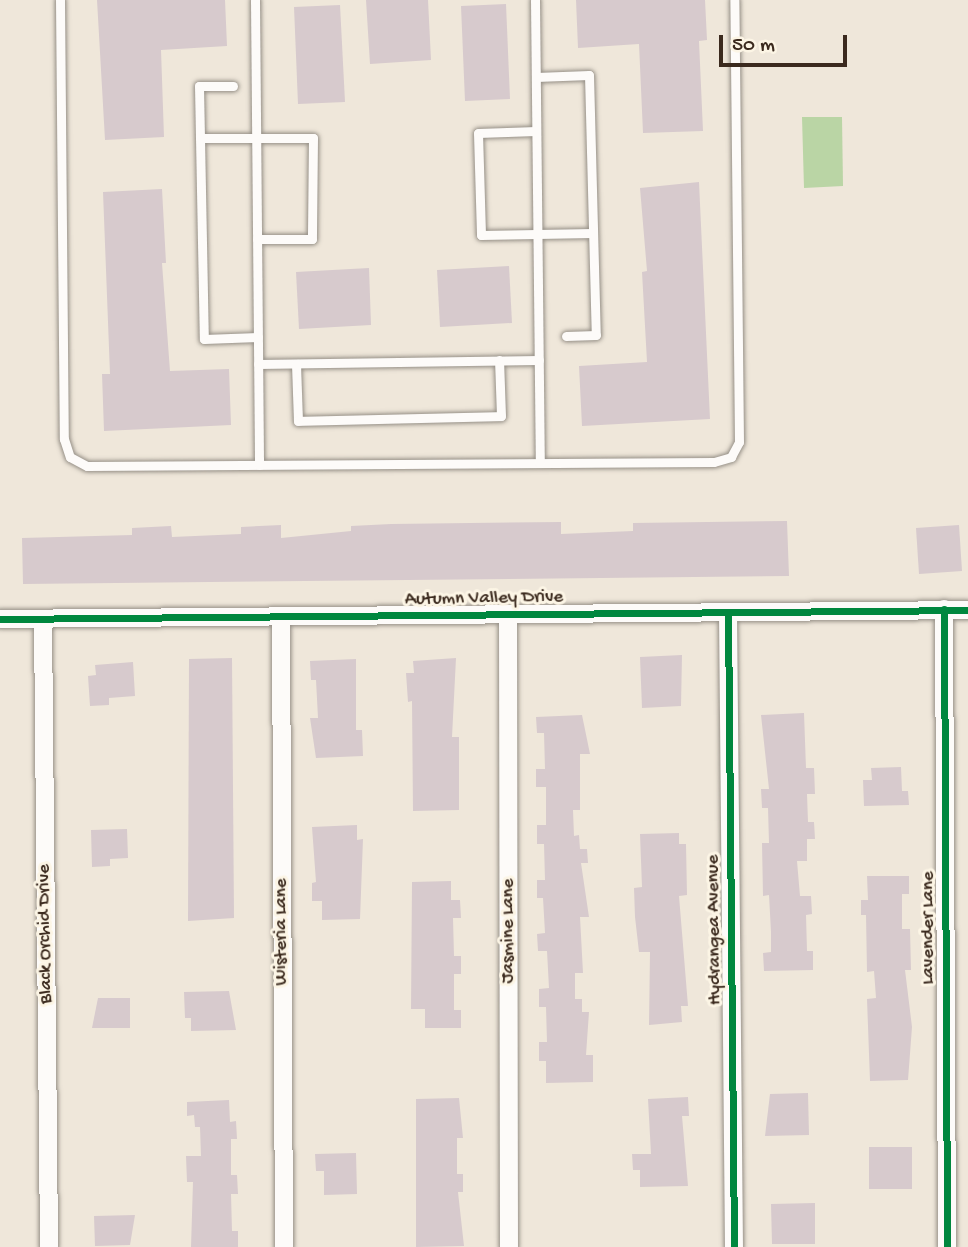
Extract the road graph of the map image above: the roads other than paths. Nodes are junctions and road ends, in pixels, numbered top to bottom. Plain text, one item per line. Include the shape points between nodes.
1 (60, 0) edge
2 (254, 0) edge
3 (535, 0) edge
4 (734, 0) edge
5 (536, 77) junction
6 (233, 86) dead end
7 (536, 131) junction
8 (200, 138) junction
9 (256, 138) junction
10 (537, 233) junction
11 (593, 233) junction
12 (257, 239) junction
13 (566, 336) dead end
14 (258, 337) junction
15 (499, 360) junction
16 (538, 360) junction
17 (258, 364) junction
18 (296, 364) junction
19 (540, 463) junction
20 (259, 465) junction
21 (944, 609) junction
22 (968, 610) edge
23 (728, 612) junction
24 (508, 615) junction
25 (281, 617) junction
26 (0, 619) edge
27 (43, 620) junction
28 (50, 1247) edge
29 (284, 1247) edge
30 (509, 1247) edge
31 (734, 1247) edge
32 (947, 1247) edge

1 - 20 lane via 66,452 88,466
2 - 9 lane
3 - 5 lane
4 - 19 lane via 737,450 713,462
5 - 7 lane
5 - 11 lane via 589,75
6 - 8 lane via 200,86
7 - 10 lane
7 - 10 lane via 478,133 481,235
8 - 9 lane
8 - 14 lane via 204,339
9 - 12 lane
9 - 12 lane via 313,138 312,239
10 - 11 lane
10 - 16 lane
11 - 13 lane via 596,335
12 - 14 lane
14 - 17 lane
15 - 16 lane
15 - 18 lane
15 - 18 lane via 501,416 298,421
16 - 19 lane
17 - 18 lane
17 - 20 lane
19 - 20 lane
21 - 22 street, Autumn Valley Drive
21 - 23 street, Autumn Valley Drive
21 - 32 street, Lavender Lane
23 - 24 street, Autumn Valley Drive
23 - 31 street, Hydrangea Avenue
24 - 25 street, Autumn Valley Drive
24 - 30 street, Jasmine Lane
25 - 27 street, Autumn Valley Drive
25 - 29 street, Wisteria Lane
26 - 27 street, Autumn Valley Drive
27 - 28 street, Black Orchid Drive

